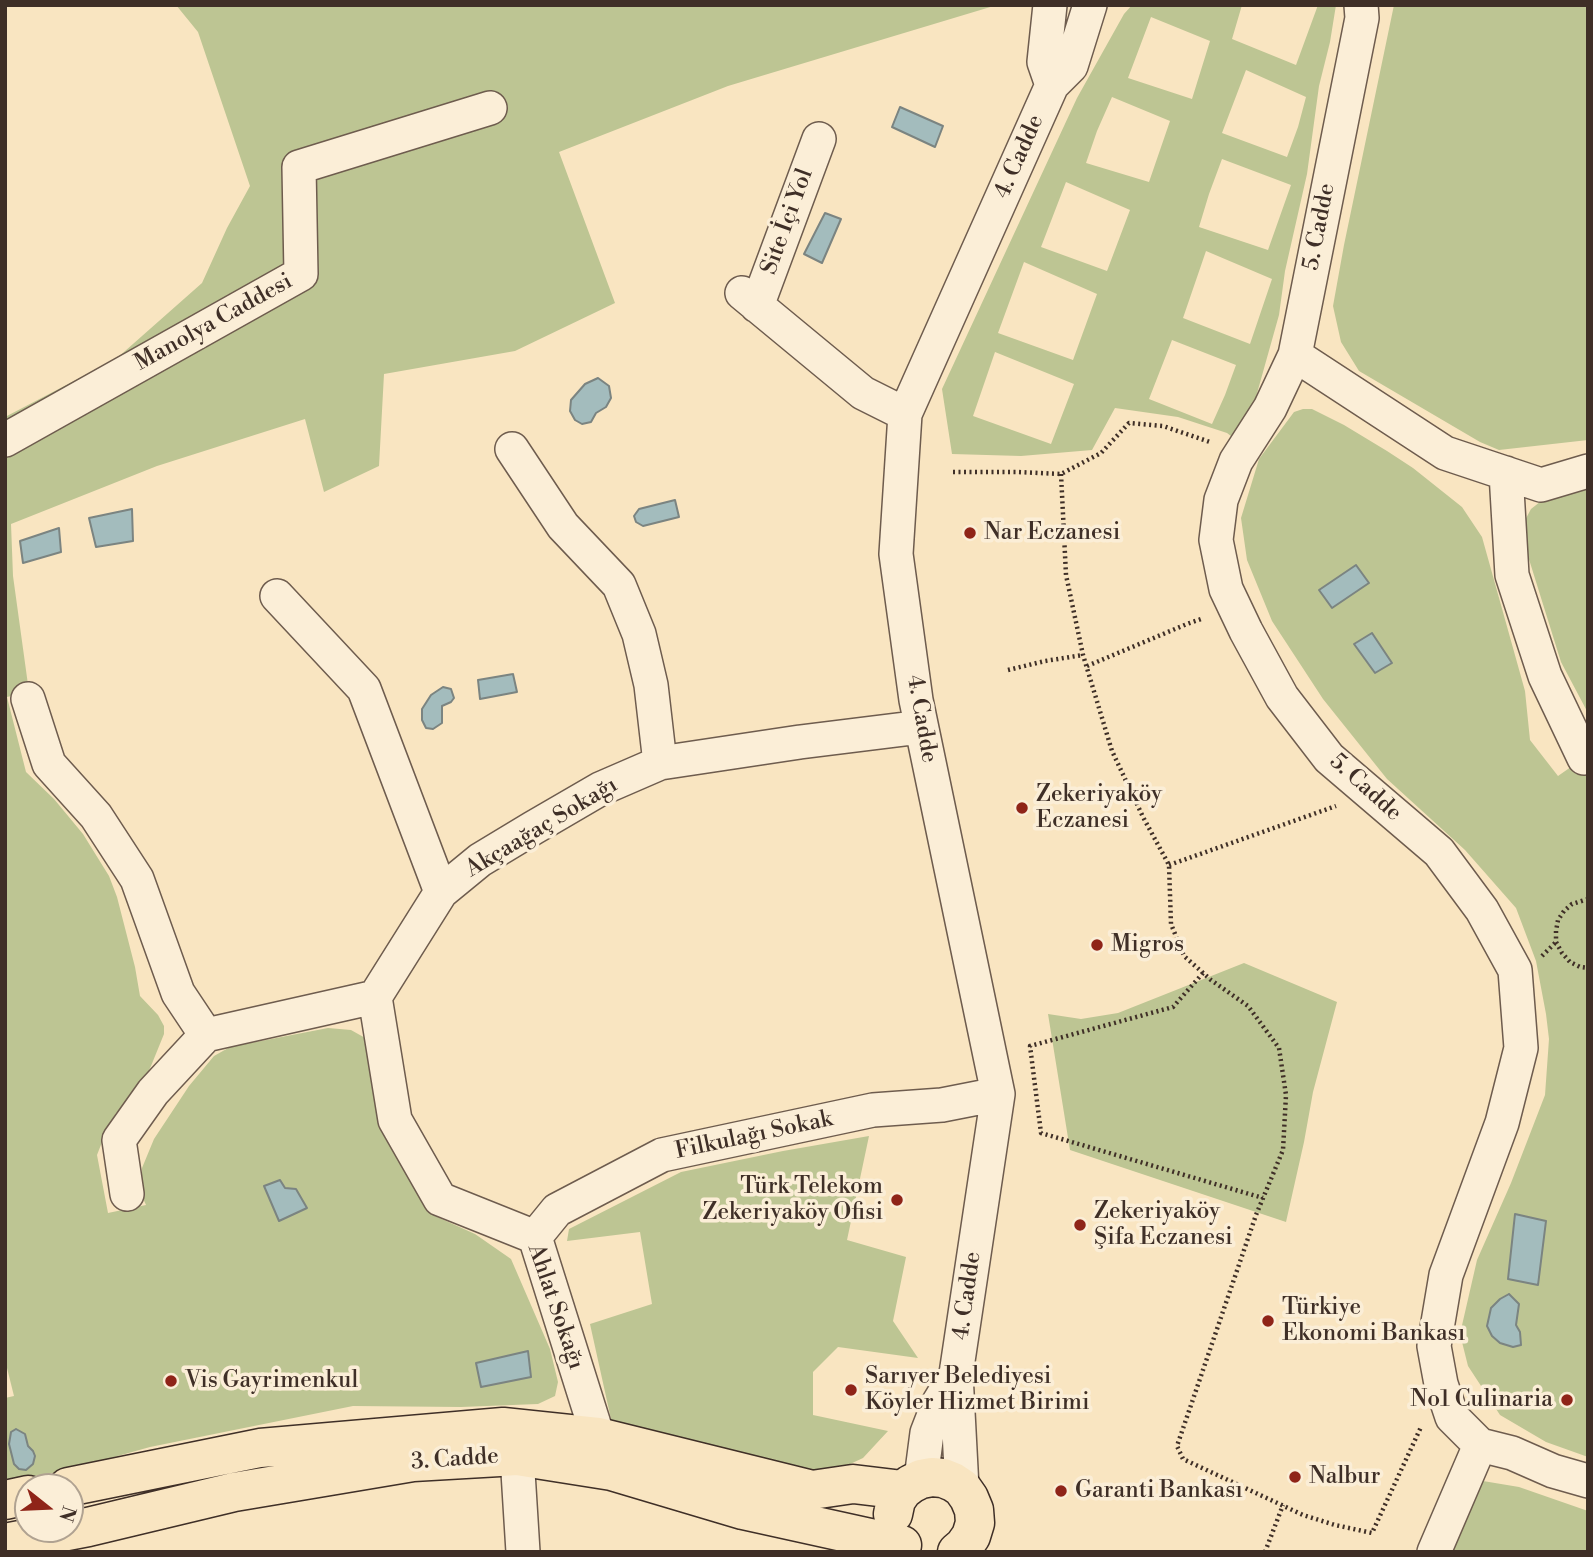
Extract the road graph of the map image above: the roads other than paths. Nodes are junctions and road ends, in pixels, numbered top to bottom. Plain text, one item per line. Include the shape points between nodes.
1 (1050, 5) edge
2 (1090, 5) edge
3 (1361, 5) edge
4 (1052, 85) junction
5 (490, 108) dead end
6 (819, 139) dead end
7 (1295, 355) junction
8 (905, 414) junction
9 (5, 440) edge
10 (512, 449) dead end
11 (1588, 471) edge
12 (1506, 473) junction
13 (277, 596) dead end
14 (28, 699) dead end
15 (921, 727) junction
16 (1584, 758) dead end
17 (660, 763) junction
18 (441, 892) junction
19 (375, 997) junction
20 (206, 1035) junction
21 (998, 1094) junction
22 (127, 1194) dead end
23 (535, 1237) junction
24 (956, 1374) junction
25 (598, 1437) junction
26 (1480, 1445) junction
27 (517, 1456) junction
28 (1588, 1481) edge
29 (84, 1484) edge
30 (912, 1485) junction
31 (962, 1488) junction
32 (5, 1543) edge
33 (971, 1546) edge
34 (906, 1549) edge
35 (523, 1552) edge
36 (1434, 1552) edge

1 - 4 street via 1044,62
2 - 4 street, 4. Cadde via 1071,65
3 - 7 street, 5. Cadde
4 - 8 street, 4. Cadde
5 - 9 street, Manolya Caddesi via 299,167 301,274
6 - 8 street, Site İçi Yol via 750,299 863,393
7 - 12 street via 1444,453
7 - 26 street, 5. Cadde via 1270,408 1236,461 1221,500 1216,540 1226,589 1282,697 1329,758 1438,852 1482,910 1515,970 1521,1048 1502,1123 1446,1275 1434,1346 1452,1417
8 - 15 street, 4. Cadde via 896,554
10 - 17 street via 563,526 619,585 639,634 651,685
11 - 12 street via 1541,485
12 - 16 street via 1512,575 1545,676
13 - 18 street via 364,689
14 - 20 street via 49,764 96,817 137,879 178,993
15 - 17 street, Akçaağaç Sokağı
15 - 21 street, 4. Cadde
17 - 18 street, Akçaağaç Sokağı via 600,789 533,828
18 - 19 street, Akçaağaç Sokağı
19 - 20 street
19 - 23 street, Ahlat Sokağı via 395,1120 440,1199
20 - 22 street via 153,1092 119,1140
21 - 23 street, Filkulağı Sokak via 873,1110 662,1155 557,1210
21 - 24 street, 4. Cadde
23 - 25 street, Ahlat Sokağı
24 - 30 street via 927,1433
24 - 31 street
25 - 29 main road, 3. Cadde via 503,1427 260,1448
25 - 30 main road, 3. Cadde via 812,1490 853,1484
26 - 28 street
26 - 36 street
27 - 32 main road, 3. Cadde via 413,1462 234,1492
27 - 34 main road, 3. Cadde via 612,1471 743,1510
27 - 35 street
30 - 31 main road, 3. Cadde via 932,1477
30 - 34 main road via 897,1500 893,1512 895,1535
31 - 33 main road via 974,1510

